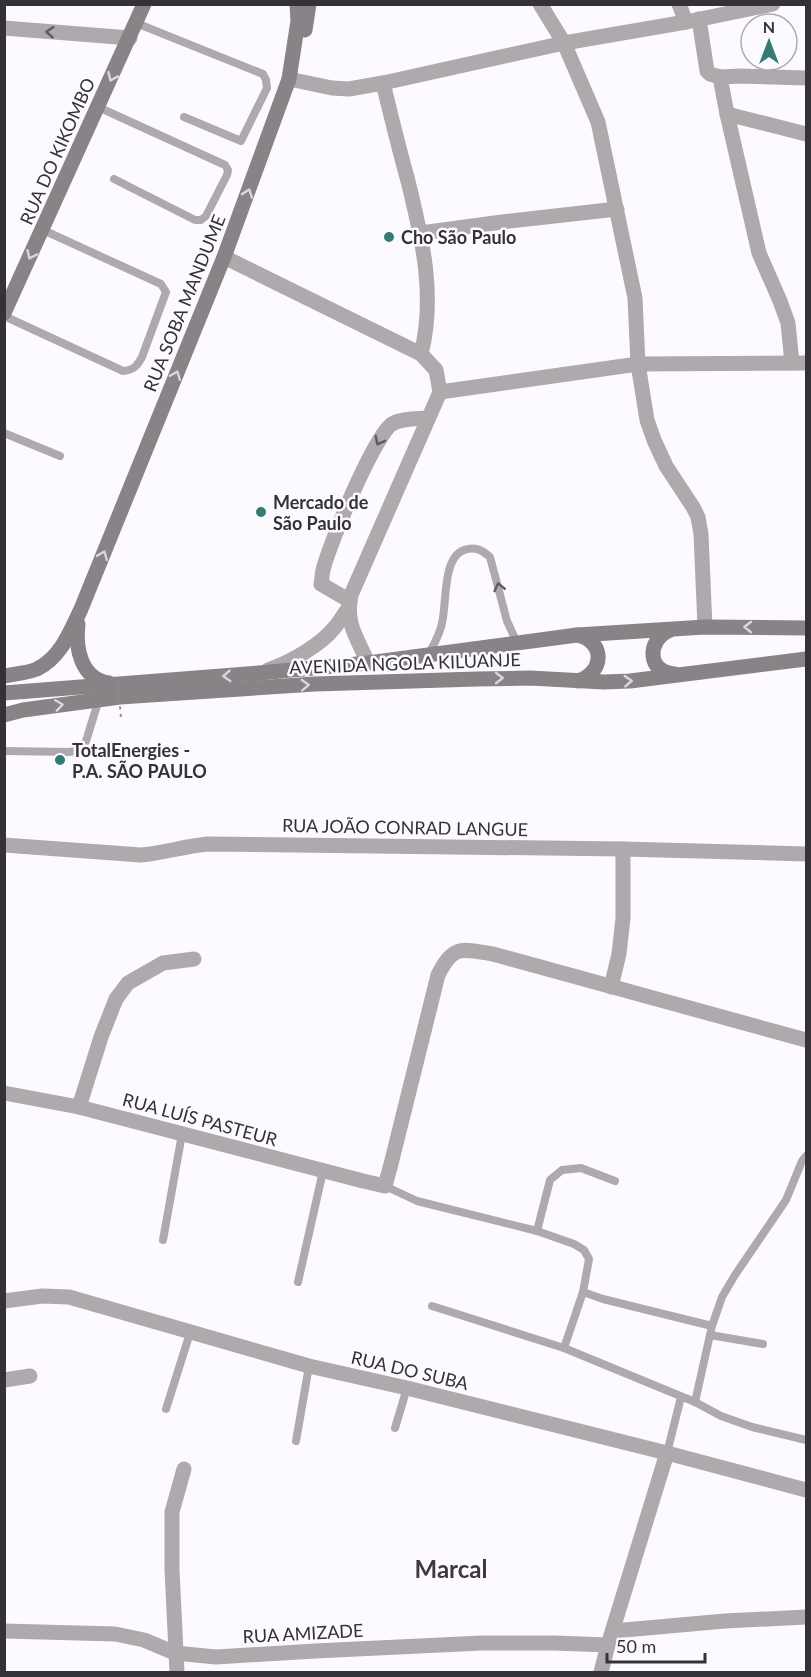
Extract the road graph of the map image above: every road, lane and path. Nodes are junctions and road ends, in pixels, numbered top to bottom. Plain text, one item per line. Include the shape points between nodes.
1 (144, 4) edge
2 (291, 4) edge
3 (297, 4) edge
4 (309, 4) edge
5 (540, 4) edge
6 (679, 4) edge
7 (773, 4) edge
8 (298, 21) junction
9 (692, 21) junction
10 (136, 23) junction
11 (4, 28) edge
12 (130, 38) junction
13 (564, 44) junction
14 (293, 54) junction
15 (720, 77) junction
16 (807, 78) edge
17 (289, 79) junction
18 (383, 83) junction
19 (98, 107) junction
20 (727, 114) junction
21 (184, 117) dead end
22 (807, 134) edge
23 (114, 179) dead end
24 (617, 209) junction
25 (43, 230) junction
26 (421, 233) junction
27 (224, 257) junction
28 (4, 315) edge
29 (421, 354) junction
30 (800, 363) edge
31 (639, 364) junction
32 (440, 392) junction
33 (428, 418) junction
34 (4, 432) edge
35 (60, 456) dead end
36 (349, 604) junction
37 (81, 609) junction
38 (705, 627) junction
39 (807, 628) edge
40 (670, 630) junction
41 (577, 635) junction
42 (517, 643) junction
43 (428, 654) junction
44 (807, 659) edge
45 (368, 663) junction
46 (259, 673) junction
47 (677, 675) junction
48 (4, 676) edge
49 (578, 681) junction
50 (114, 684) junction
51 (4, 693) edge
52 (99, 699) junction
53 (4, 715) edge
54 (121, 718) dead end
55 (4, 751) edge
56 (4, 845) edge
57 (623, 849) junction
58 (807, 854) edge
59 (194, 959) dead end
60 (611, 987) junction
61 (807, 1040) edge
62 (4, 1093) edge
63 (79, 1107) junction
64 (182, 1134) junction
65 (807, 1156) edge
66 (323, 1171) junction
67 (615, 1181) dead end
68 (385, 1186) junction
69 (537, 1231) junction
70 (163, 1240) dead end
71 (298, 1282) dead end
72 (583, 1292) junction
73 (4, 1301) edge
74 (432, 1305) dead end
75 (712, 1326) junction
76 (190, 1333) junction
77 (710, 1335) junction
78 (763, 1344) dead end
79 (564, 1348) junction
80 (309, 1366) junction
81 (30, 1376) dead end
82 (4, 1380) edge
83 (407, 1388) junction
84 (681, 1396) junction
85 (695, 1402) junction
86 (166, 1409) dead end
87 (395, 1428) dead end
88 (807, 1440) edge
89 (296, 1441) dead end
90 (667, 1453) junction
91 (184, 1469) dead end
92 (807, 1490) edge
93 (807, 1617) edge
94 (4, 1631) edge
95 (611, 1638) junction
96 (175, 1653) junction
97 (177, 1672) edge
98 (601, 1672) edge

1 - 10 main road, RUA DO KIKOMBO
2 - 8 main road
3 - 8 main road, RUA SOBA MANDUME
4 - 14 main road via 305,31
5 - 13 street
6 - 9 street
7 - 9 street
8 - 14 main road, RUA SOBA MANDUME
9 - 13 street
9 - 15 street via 707,71
10 - 12 main road, RUA DO KIKOMBO
10 - 21 lane via 262,74 266,80 267,88 241,141
12 -> 11 street
12 -> 19 main road, RUA DO KIKOMBO
13 - 18 street
13 - 24 street via 598,122
14 - 17 main road, RUA SOBA MANDUME
15 - 16 street
15 - 20 street
17 - 18 street via 332,88
27 -> 17 main road, RUA SOBA MANDUME
18 - 26 street
19 - 23 lane via 225,165 228,170 201,220
19 - 25 main road, RUA DO KIKOMBO
20 - 22 street
20 - 30 street via 759,253
24 - 26 street
24 - 31 street via 635,298
25 -> 28 main road, RUA DO KIKOMBO
25 - 28 lane via 164,287 166,292 142,357 137,367 123,370
26 - 29 street via 428,292
27 - 29 street
37 -> 27 main road, RUA SOBA MANDUME
29 - 32 street via 436,370
30 - 31 street
31 - 32 street
31 - 38 street via 654,440 698,517
32 - 33 street
33 - 36 street
33 -> 36 street via 400,420 384,432 341,522 321,584
34 - 35 lane
36 - 45 street via 352,628
36 - 46 street via 334,629 312,647 284,665
37 - 48 main road via 65,643 53,657 36,669
37 - 50 main road via 77,646 80,657 94,678
39 -> 38 main road, AVENIDA NGOLA KILUANJE
38 - 40 main road, AVENIDA NGOLA KILUANJE
40 - 41 main road, AVENIDA NGOLA KILUANJE
40 - 47 main road via 663,633 652,652 657,666
41 - 42 main road, AVENIDA NGOLA KILUANJE
41 - 49 main road via 591,641 598,654 592,675
42 - 43 main road, AVENIDA NGOLA KILUANJE
42 -> 43 lane via 490,557 474,548 459,552 450,568 442,626
43 - 45 main road, AVENIDA NGOLA KILUANJE
44 - 47 main road, AVENIDA NGOLA KILUANJE
45 - 46 main road, AVENIDA NGOLA KILUANJE
46 -> 50 main road, AVENIDA NGOLA KILUANJE
49 -> 47 main road, AVENIDA NGOLA KILUANJE via 630,681
52 -> 49 main road, AVENIDA NGOLA KILUANJE via 315,684 530,678
50 - 51 main road, AVENIDA NGOLA KILUANJE
50 - 54 path, bridge
53 -> 52 main road, AVENIDA NGOLA KILUANJE
52 - 55 lane via 80,750
56 - 57 street, RUA JOÃO CONRAD LANGUE via 141,855 208,844
57 - 58 street, RUA JOÃO CONRAD LANGUE
57 - 60 street via 623,918
59 - 63 street via 163,963 128,983 116,999
60 - 61 street
60 - 68 street via 493,954 457,951 445,960 431,997
62 - 63 street, RUA LUÍS PASTEUR
63 - 64 street, RUA LUÍS PASTEUR
64 - 66 street, RUA LUÍS PASTEUR
64 - 70 lane
65 - 75 lane via 786,1200 722,1297
66 - 68 street, RUA LUÍS PASTEUR
66 - 71 lane
67 - 69 lane via 581,1168 562,1170 550,1180
68 - 69 lane via 417,1202
69 - 72 lane via 584,1250 589,1259
72 - 75 lane
72 - 79 lane
73 - 76 street, RUA DO SUBA via 69,1297
74 - 79 lane
75 - 77 lane
76 - 80 street, RUA DO SUBA
76 - 86 lane
77 - 78 lane
77 - 85 lane
79 - 84 lane
80 - 83 street, RUA DO SUBA
80 - 89 lane
81 - 82 street
83 - 87 lane
83 - 90 street, RUA DO SUBA
84 - 85 lane
84 - 90 lane
85 - 88 lane via 752,1427
90 - 92 street, RUA DO SUBA
90 - 95 street
91 - 96 street via 172,1512
93 - 95 street, RUA AMIZADE via 724,1621
94 - 96 street, RUA AMIZADE via 115,1634 144,1640
95 - 96 street, RUA AMIZADE via 216,1658
95 - 98 street
96 - 97 street

